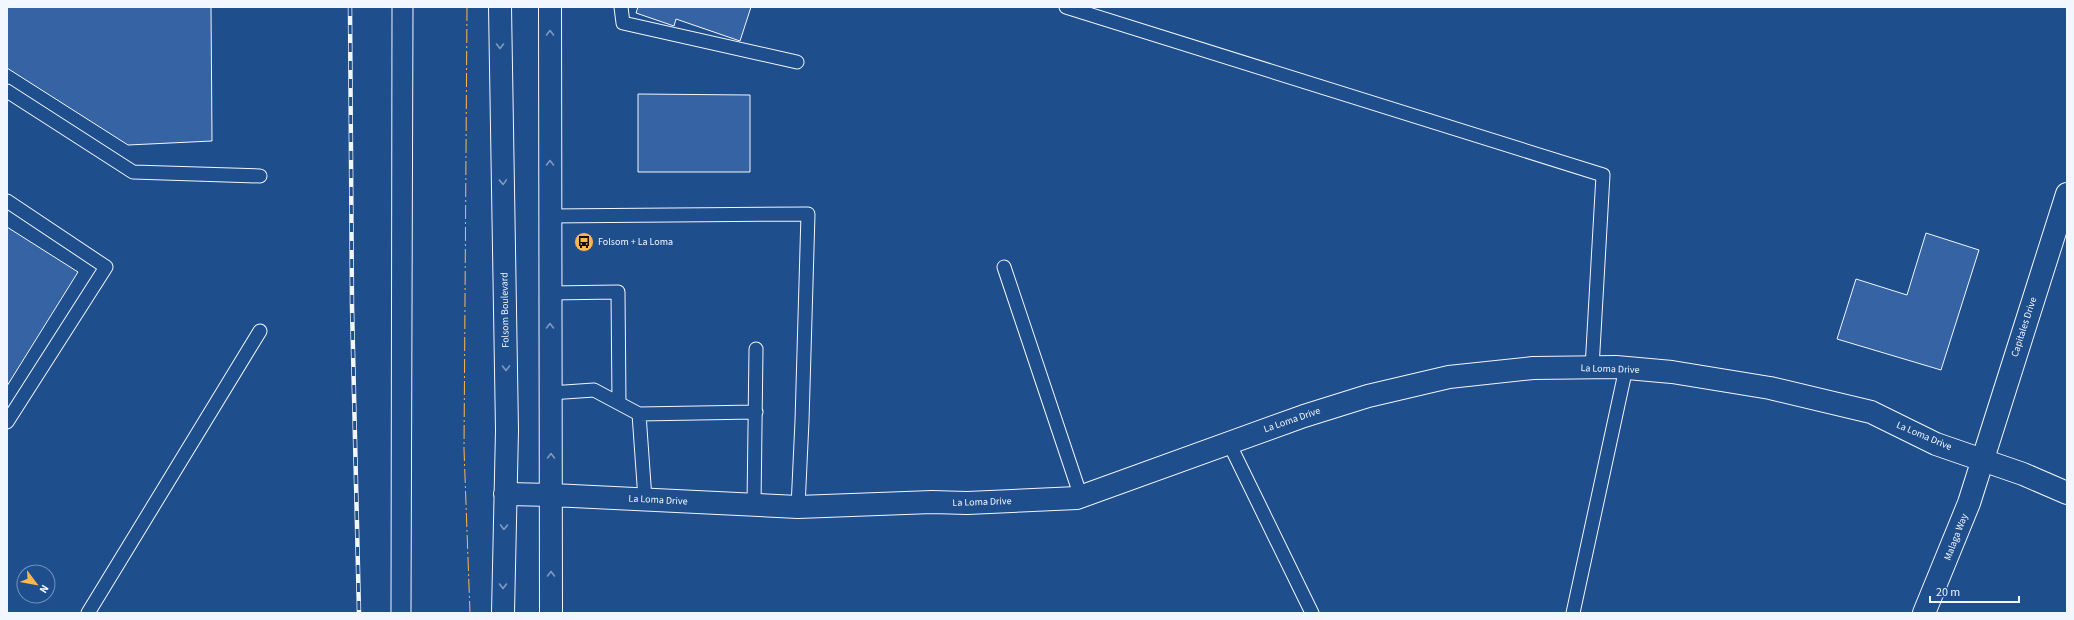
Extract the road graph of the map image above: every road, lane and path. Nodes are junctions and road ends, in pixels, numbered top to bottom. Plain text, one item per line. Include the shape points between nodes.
1 (500, 7) edge
2 (550, 7) edge
3 (621, 7) edge
4 (1066, 7) edge
5 (797, 62) dead end
6 (7, 91) edge
7 (260, 176) dead end
8 (2067, 194) edge
9 (7, 201) edge
10 (549, 216) junction
11 (1004, 267) dead end
12 (550, 293) junction
13 (260, 331) dead end
14 (756, 349) dead end
15 (1592, 368) junction
16 (1626, 368) junction
17 (550, 393) junction
18 (619, 403) junction
19 (756, 412) junction
20 (639, 414) junction
21 (7, 422) edge
22 (1229, 443) junction
23 (1982, 459) junction
24 (2067, 493) edge
25 (505, 494) junction
26 (552, 495) junction
27 (1081, 497) junction
28 (645, 500) junction
29 (754, 505) junction
30 (798, 507) junction
31 (88, 613) edge
32 (503, 613) edge
33 (551, 613) edge
34 (1312, 613) edge
35 (1572, 613) edge
36 (1924, 613) edge

1 -> 25 street, Folsom Boulevard via 507,430
10 -> 2 street
3 - 5 lane via 622,23
4 - 15 lane via 1603,175
6 - 7 lane via 133,172
8 - 23 street, Capitales Drive
9 - 21 lane via 106,267
10 - 12 street
10 - 30 lane via 808,214
11 - 27 lane
17 -> 12 street
12 - 18 lane via 618,292
13 - 31 lane
14 - 19 lane
15 - 16 street, La Loma Drive
15 - 22 street, La Loma Drive via 1532,368 1449,377 1368,396
16 - 23 street, La Loma Drive via 1672,372 1770,388 1871,412 1936,444
16 - 35 lane
17 - 18 lane via 594,390
26 -> 17 street
18 - 20 lane
19 - 20 lane
19 - 29 lane
20 - 28 lane
22 - 27 street, La Loma Drive
22 - 34 lane
23 - 24 street, La Loma Drive
23 - 36 street, Malaga Way via 1969,503
25 - 26 street, La Loma Drive
25 -> 32 street, Folsom Boulevard
26 - 28 street, La Loma Drive
33 -> 26 street
27 - 30 street, La Loma Drive
28 - 29 street, La Loma Drive
29 - 30 street, La Loma Drive

